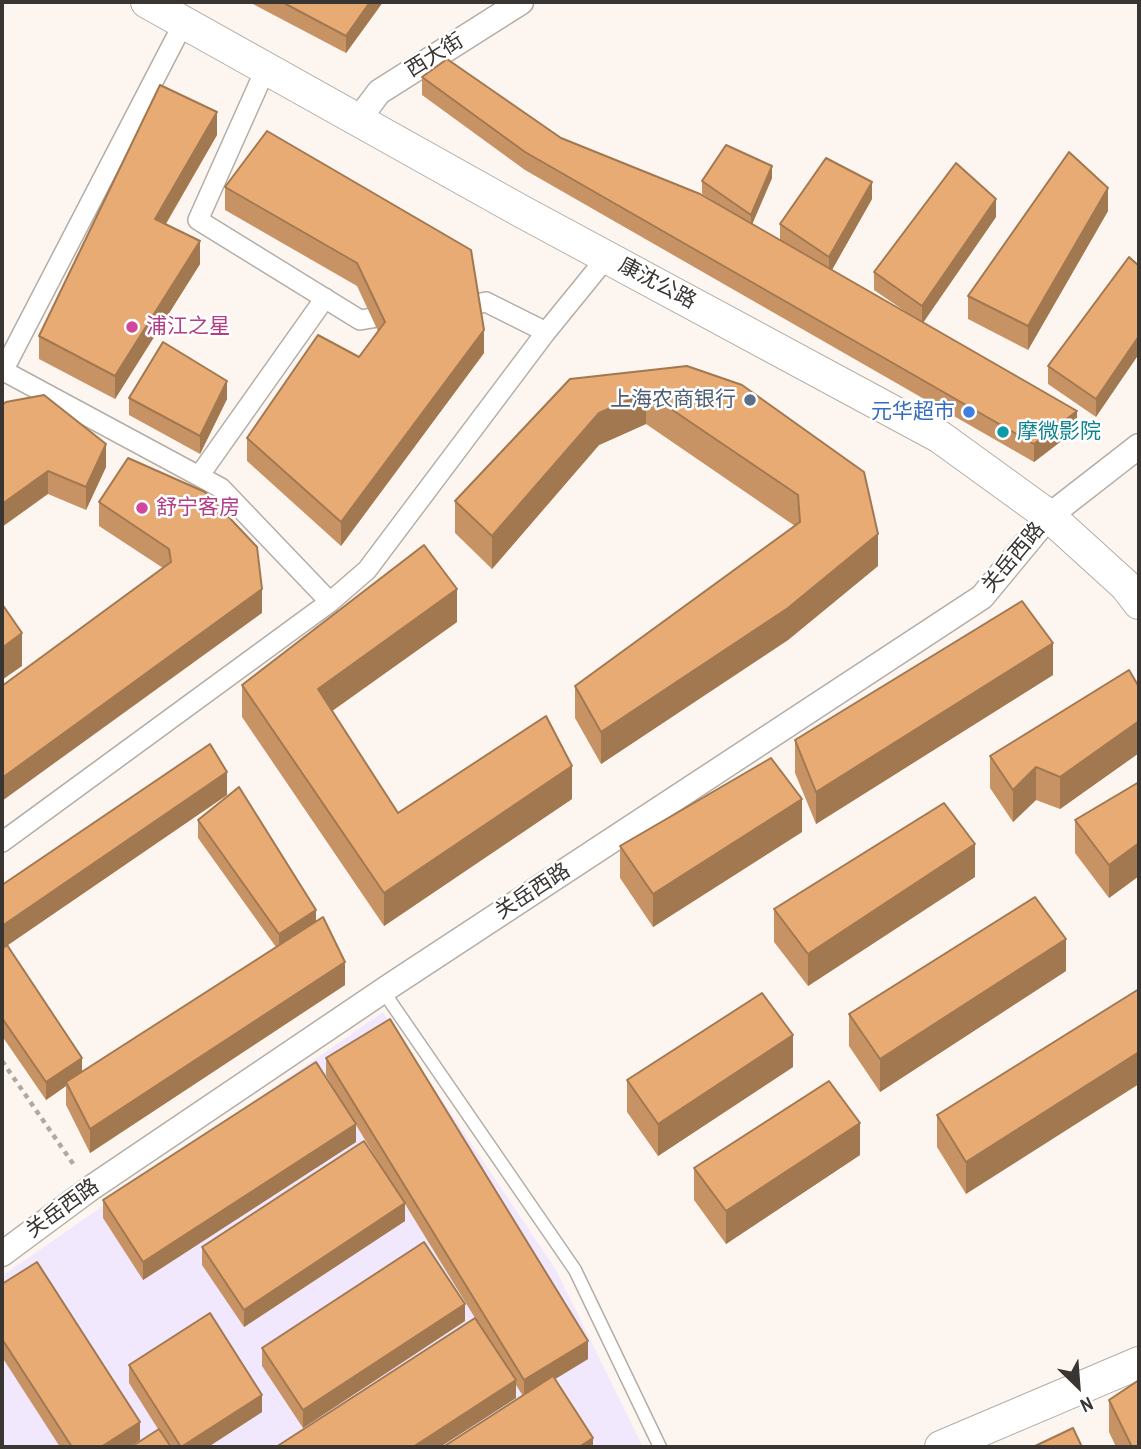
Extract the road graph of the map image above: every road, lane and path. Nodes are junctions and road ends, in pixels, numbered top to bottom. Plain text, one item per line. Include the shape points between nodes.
1 (147, 2) edge
2 (521, 2) edge
3 (184, 22) junction
4 (266, 68) junction
5 (358, 120) junction
6 (607, 257) junction
7 (325, 298) junction
8 (476, 304) edge
9 (372, 318) edge
10 (546, 332) junction
11 (2, 372) edge
12 (1139, 446) edge
13 (199, 476) junction
14 (1049, 516) junction
15 (331, 602) junction
16 (1139, 603) edge
17 (2, 842) edge
18 (383, 991) junction
19 (2, 1061) edge
20 (91, 1188) junction
21 (2, 1254) edge
22 (1139, 1363) edge
23 (660, 1447) edge
24 (941, 1447) edge

1 - 3 street, 康沈公路
2 - 5 street, 西大街 via 379,92
3 - 4 street, 康沈公路
3 - 11 street
4 - 5 street, 康沈公路
4 - 7 street via 198,219
5 - 6 street, 康沈公路
6 - 10 street
6 - 14 street, 康沈公路 via 940,437
7 - 9 street via 360,320
7 - 13 street
8 - 10 street via 486,302
10 - 15 street via 367,570
11 - 13 street
12 - 14 street, 关岳西路
13 - 15 street via 221,488
14 - 16 street, 康沈公路
14 - 18 street, 关岳西路 via 982,597
15 - 17 street
18 - 20 street, 关岳西路
18 - 23 lane via 575,1270
19 - 20 path
20 - 21 street, 关岳西路
22 - 24 street

